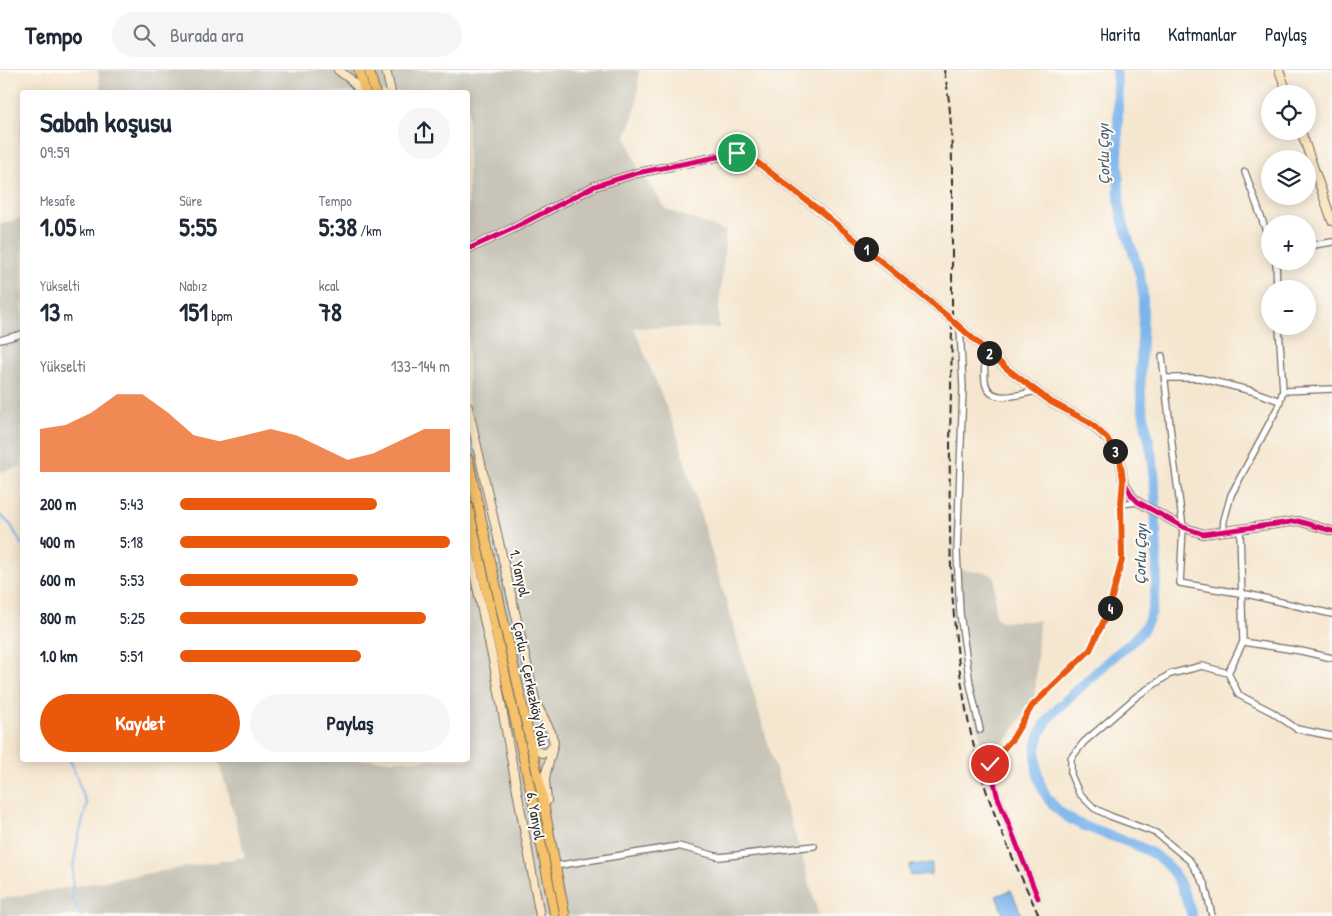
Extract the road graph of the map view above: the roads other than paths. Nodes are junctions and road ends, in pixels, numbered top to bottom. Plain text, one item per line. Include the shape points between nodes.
1 (338, 70) edge
2 (359, 70) edge
3 (369, 70) edge
4 (386, 70) edge
5 (1279, 70) edge
6 (1285, 85) edge
7 (361, 90) edge
8 (363, 90) edge
9 (374, 90) edge
10 (391, 90) edge
11 (1304, 140) edge
12 (1245, 172) dead end
13 (1261, 217) edge
14 (1332, 221) edge
15 (1332, 242) edge
16 (1316, 245) edge
17 (470, 248) edge
18 (960, 327) junction
19 (20, 335) edge
20 (1280, 335) edge
21 (0, 340) edge
22 (985, 349) junction
23 (1162, 356) dead end
24 (1165, 378) junction
25 (1332, 389) edge
26 (1036, 391) junction
27 (1282, 396) junction
28 (470, 416) edge
29 (470, 468) edge
30 (1123, 480) junction
31 (1138, 502) junction
32 (1121, 504) junction
33 (470, 515) edge
34 (1183, 528) junction
35 (1240, 529) junction
36 (1332, 531) edge
37 (1222, 532) junction
38 (470, 555) edge
39 (1240, 593) junction
40 (1332, 614) edge
41 (1243, 642) junction
42 (1332, 658) edge
43 (503, 667) junction
44 (1228, 674) junction
45 (505, 720) junction
46 (980, 730) dead end
47 (1332, 736) edge
48 (554, 743) junction
49 (530, 745) junction
50 (550, 838) junction
51 (814, 846) dead end
52 (555, 866) junction
53 (1038, 898) dead end
54 (540, 916) edge
55 (555, 916) edge
56 (565, 916) edge
57 (1212, 916) edge

1 - 7 street
2 - 8 main road
3 - 9 main road
4 - 10 street
5 - 6 street
11 - 14 street
12 - 13 street
15 - 16 street
17 - 18 street via 595,186 637,173 737,153 758,163 819,210
18 - 22 street
18 - 46 street via 963,388 958,552 960,613
19 - 21 street
20 - 27 street
22 - 26 street
22 - 26 street via 985,383 990,392 1001,397
23 - 24 street
24 - 27 street via 1200,378 1273,398
24 - 34 street
25 - 27 street
26 - 30 street via 1089,422 1107,438 1120,459
27 - 37 street via 1231,496
28 - 48 street, 1. Yanyol via 536,703
29 - 49 main road, Çorlu - Çerkezköy Yolu
30 - 31 street
30 - 32 street
31 - 32 street
31 - 34 street
32 - 53 street via 1122,560 1108,612 1090,650 1032,706 1013,738 990,764 997,795
33 - 43 main road, Çorlu - Çerkezköy Yolu
34 - 37 street via 1203,534
34 - 39 street via 1180,583
35 - 36 street via 1298,521
35 - 37 street
35 - 39 street
38 - 45 street
39 - 40 street
39 - 41 street
41 - 42 street
41 - 44 street
43 - 45 street
43 - 55 main road, Çorlu - Çerkezköy Yolu
44 - 47 street via 1239,695 1297,729
44 - 57 street via 1202,666 1170,674 1137,696 1084,742 1071,758 1071,775 1079,793 1094,808 1156,832 1190,861 1205,885
45 - 54 street, 6. Yanyol
48 - 49 street via 544,753
48 - 50 street via 545,781
49 - 50 main road, Çorlu - Çerkezköy Yolu
50 - 52 main road, Çorlu - Çerkezköy Yolu
51 - 52 street via 720,857 678,846
52 - 56 main road, Çorlu - Çerkezköy Yolu

